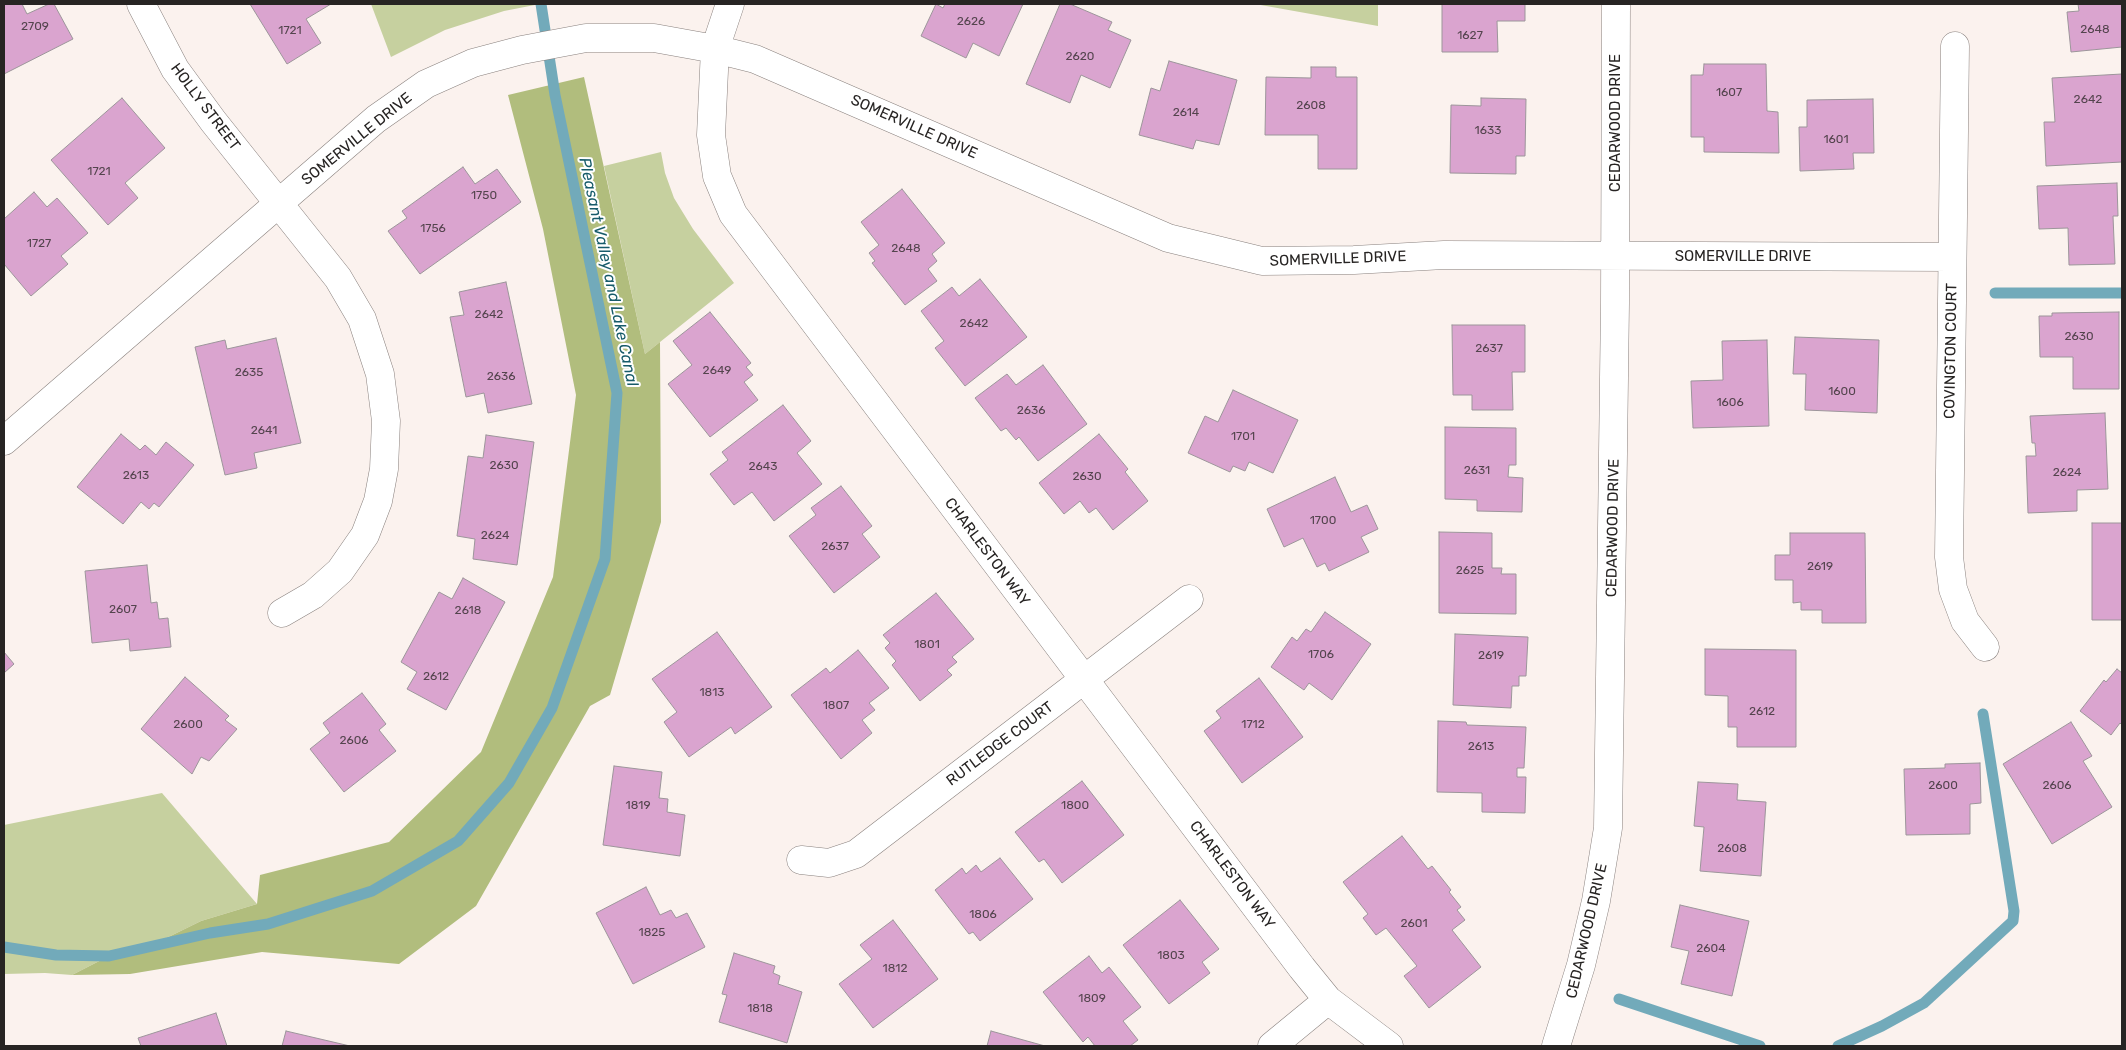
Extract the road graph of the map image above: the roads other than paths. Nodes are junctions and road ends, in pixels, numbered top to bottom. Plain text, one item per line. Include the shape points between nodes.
1 (141, 4) edge
2 (730, 4) edge
3 (1616, 4) edge
4 (1955, 46) dead end
5 (715, 49) junction
6 (280, 203) junction
7 (1615, 257) junction
8 (1952, 257) junction
9 (4, 441) edge
10 (1189, 599) dead end
11 (282, 614) dead end
12 (1985, 647) dead end
13 (1084, 681) junction
14 (801, 860) dead end
15 (1328, 1000) junction
16 (1272, 1046) edge
17 (1389, 1046) edge
18 (1556, 1046) edge

1 - 6 street, HOLLY STREET via 175,69
2 - 5 street, CHARLESTON WAY
3 - 7 street, CEDARWOOD DRIVE
4 - 8 street, COVINGTON COURT
5 - 6 street, SOMERVILLE DRIVE via 654,38 586,38 522,50 473,64 426,84 376,119
5 - 7 street, SOMERVILLE DRIVE via 755,59 1168,238 1262,261 1444,255
5 - 13 street, CHARLESTON WAY via 711,135 717,176 733,214
6 - 9 street, SOMERVILLE DRIVE
6 - 11 street, HOLLY STREET via 338,278 362,319 380,374 386,422 384,469 378,501 365,535 340,571 313,595
7 - 8 street, SOMERVILLE DRIVE
7 - 18 street, CEDARWOOD DRIVE via 1608,828 1581,965
8 - 12 street, COVINGTON COURT via 1950,556 1953,589 1965,621
10 - 13 street, RUTLEDGE COURT
13 - 14 street, RUTLEDGE COURT via 856,854 829,863
13 - 15 street, CHARLESTON WAY
15 - 16 street
15 - 17 street, CHARLESTON WAY

